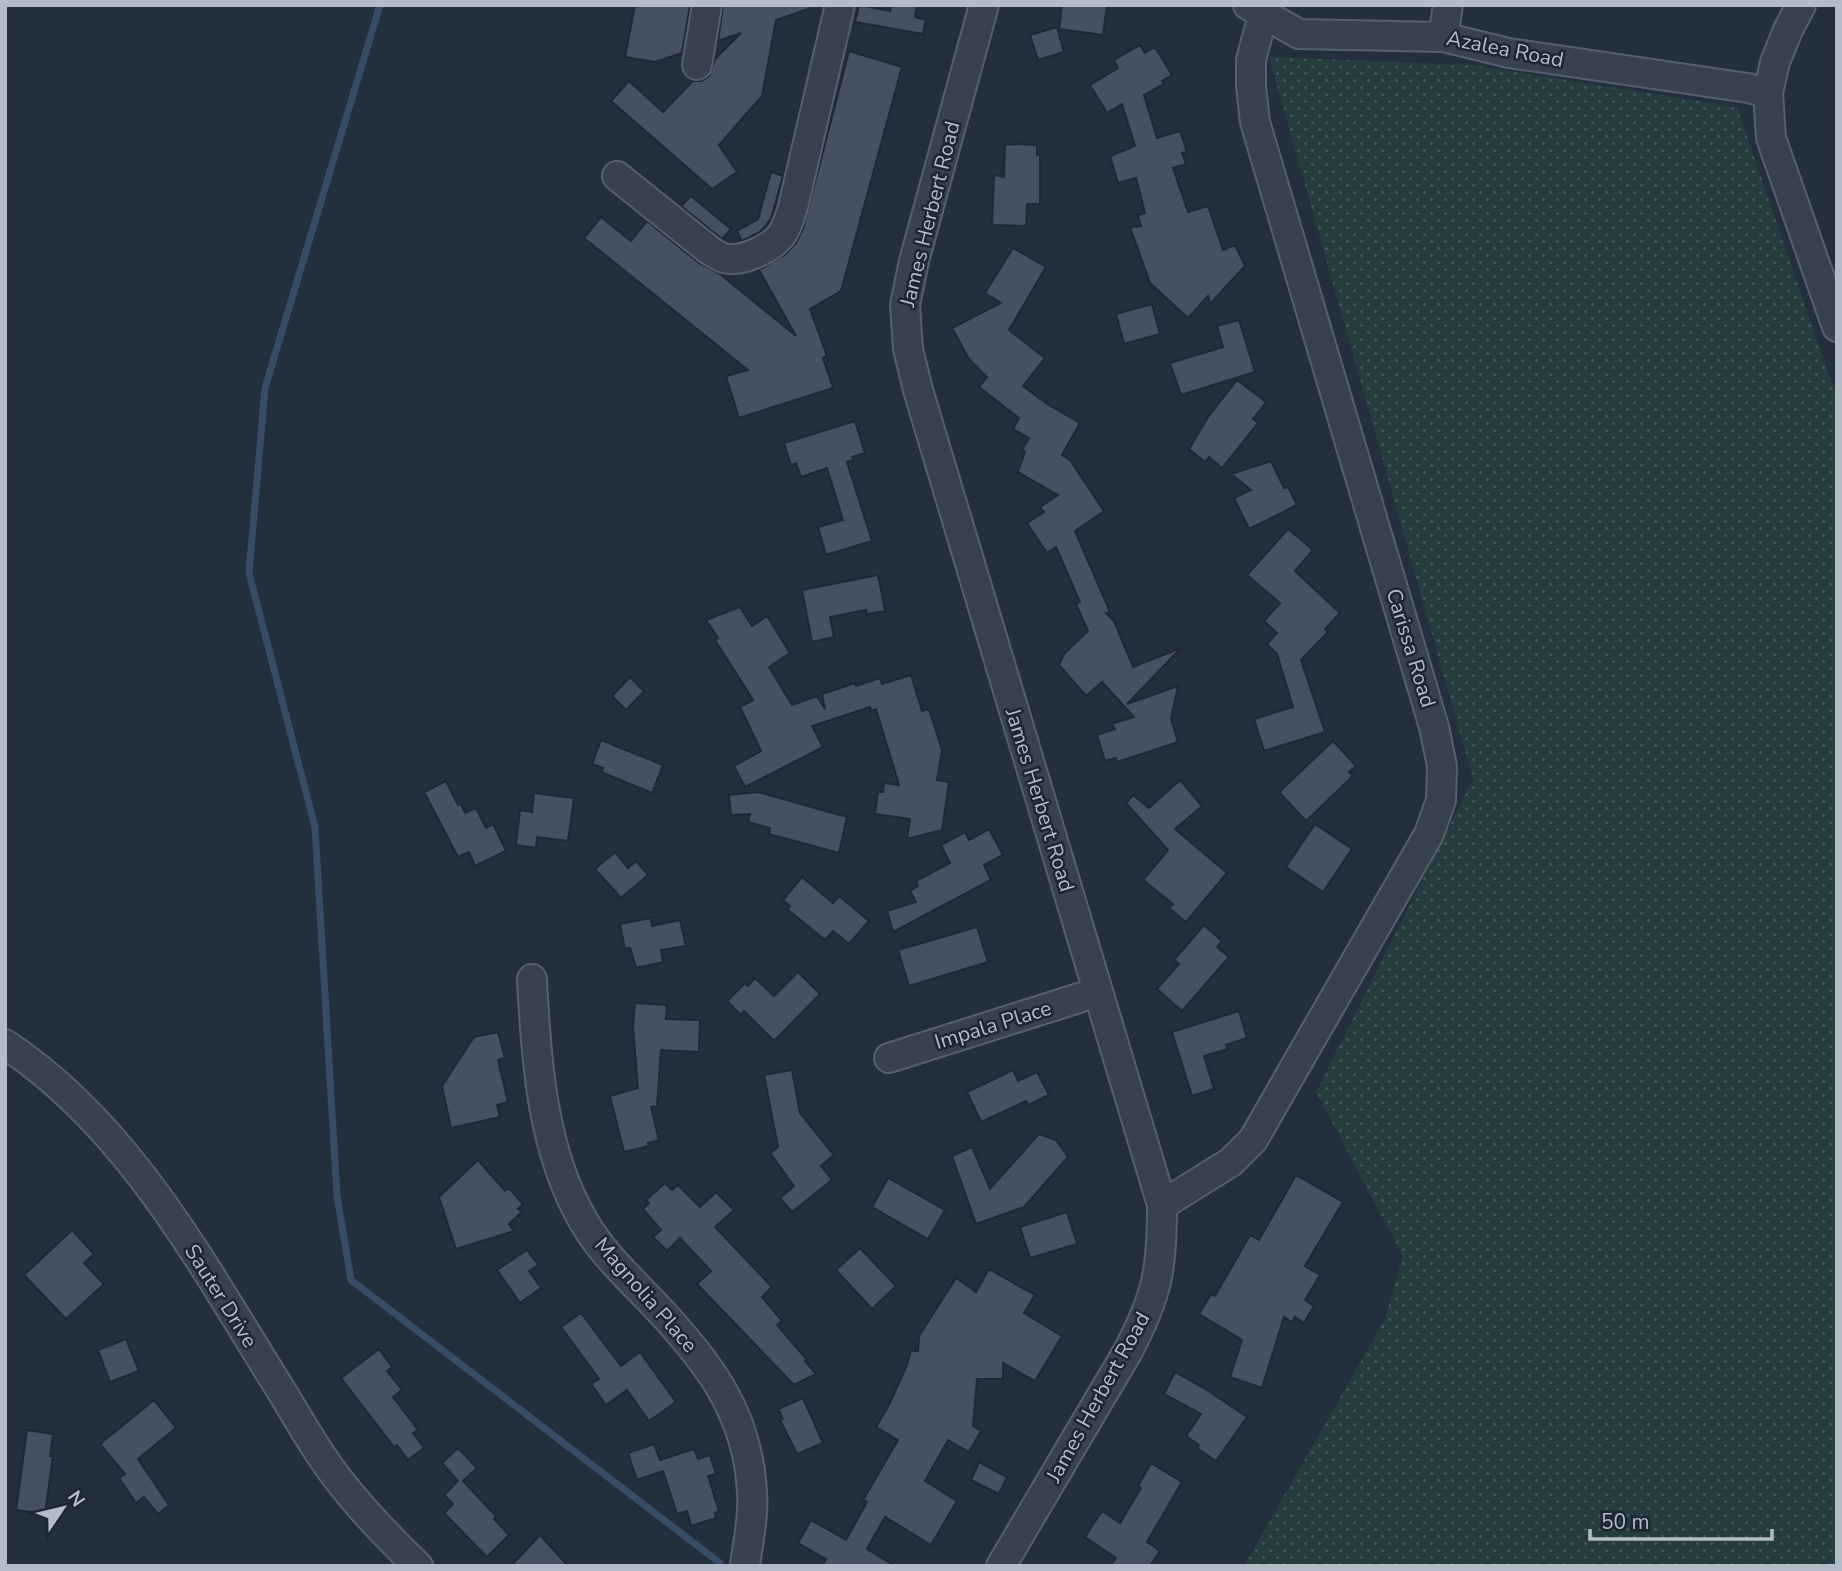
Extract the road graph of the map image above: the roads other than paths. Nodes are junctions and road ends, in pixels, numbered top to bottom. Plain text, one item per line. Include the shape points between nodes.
1 (707, 5) edge
2 (840, 5) edge
3 (984, 5) edge
4 (1448, 5) edge
5 (1801, 5) edge
6 (1255, 10) edge
7 (1443, 37) junction
8 (697, 65) dead end
9 (1768, 93) junction
10 (617, 176) dead end
11 (1837, 327) edge
12 (532, 979) dead end
13 (1098, 992) junction
14 (5, 1044) edge
15 (889, 1058) dead end
16 (1162, 1205) junction
17 (418, 1566) edge
18 (744, 1566) edge
19 (1001, 1566) edge

1 - 8 street
2 - 10 street via 793,206 779,238 742,258 725,259
3 - 13 street, James Herbert Road via 905,305 908,349
4 - 7 street
5 - 9 street via 1775,62
6 - 7 street, Azalea Road via 1299,34
6 - 16 street, Carissa Road via 1251,60 1255,122 1434,727 1441,800 1429,834 1253,1140 1231,1162
7 - 9 street, Azalea Road via 1510,53
9 - 11 street via 1771,138
12 - 18 street, Magnolia Place via 536,1055 562,1176 584,1222 614,1263 689,1342 731,1404 745,1446 752,1491
13 - 15 street, Impala Place
13 - 16 street, James Herbert Road
14 - 17 street, Sauter Drive via 65,1092 114,1141 174,1221 340,1482
16 - 19 street, James Herbert Road via 1162,1254 1147,1315

